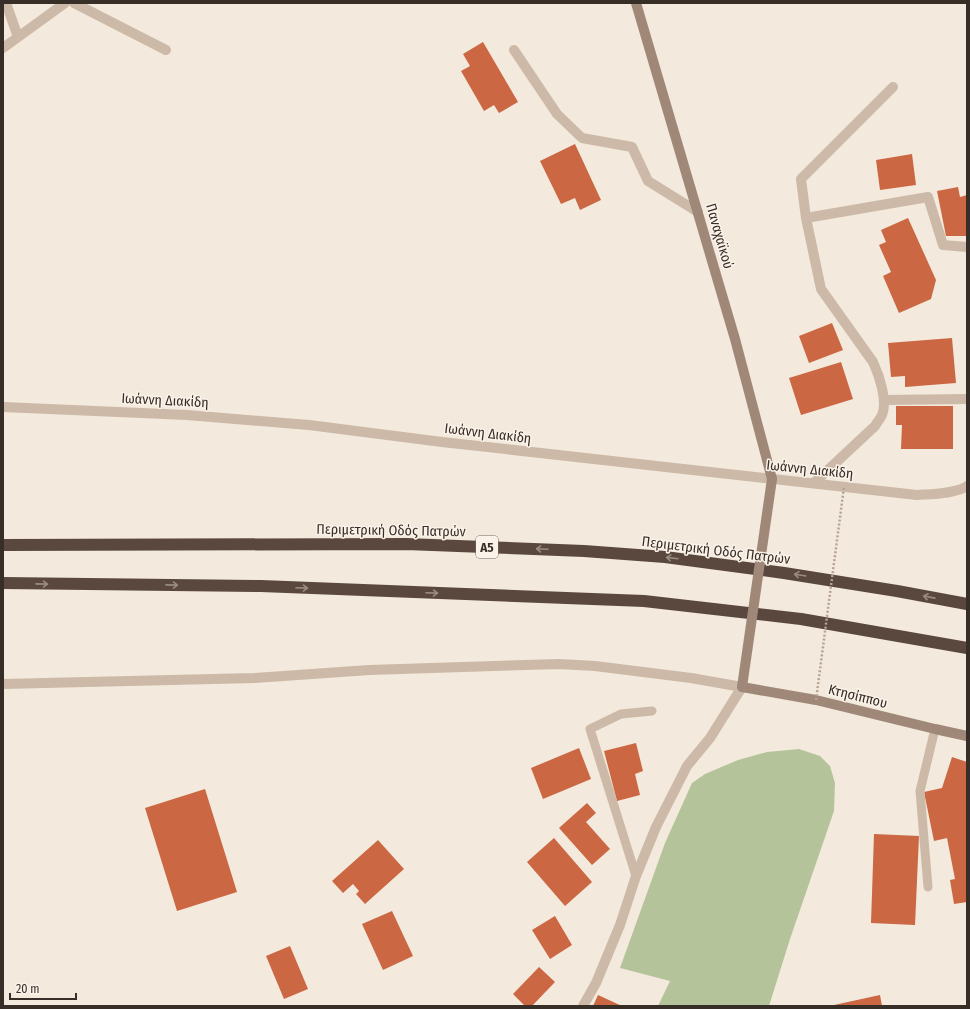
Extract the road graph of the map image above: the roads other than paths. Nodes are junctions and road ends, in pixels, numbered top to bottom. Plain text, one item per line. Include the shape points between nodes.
1 (6, 3) edge
2 (65, 3) edge
3 (74, 3) edge
4 (636, 3) edge
5 (18, 37) junction
6 (3, 48) edge
7 (166, 50) dead end
8 (514, 50) dead end
9 (894, 87) dead end
10 (698, 212) junction
11 (806, 218) junction
12 (967, 247) edge
13 (967, 399) edge
14 (884, 400) junction
15 (3, 407) edge
16 (772, 479) junction
17 (814, 483) junction
18 (967, 486) edge
19 (3, 545) edge
20 (3, 584) edge
21 (967, 604) edge
22 (967, 648) edge
23 (3, 684) edge
24 (742, 687) junction
25 (652, 711) dead end
26 (935, 730) junction
27 (967, 736) edge
28 (636, 876) junction
29 (928, 887) dead end
30 (583, 1006) edge

1 - 5 street
2 - 5 street
3 - 7 street
4 - 10 main road, Παναχαϊκού
5 - 6 street
8 - 10 street via 557,114 582,138 632,147 648,181
9 - 11 street via 801,178
10 - 16 main road, Παναχαϊκού
11 - 12 street via 928,197 943,244
11 - 14 street via 821,289 874,362
13 - 14 street
14 - 17 street via 882,415 875,426
15 - 16 street, Ιωάννη Διακίδη via 187,415 309,425
16 - 17 street, Ιωάννη Διακίδη
16 - 24 main road, bridge
17 - 18 street, Ιωάννη Διακίδη via 917,495 956,491
21 -> 19 highway, Περιμετρική Οδός Πατρών / Α5 via 784,573 665,557 584,551 406,544
20 -> 22 highway via 261,586 644,601 801,619
23 - 24 street via 255,678 369,670 558,664 691,678
24 - 26 main road, Κτησίππου via 816,700
24 - 28 street via 710,738 687,766 656,827
25 - 28 lane via 621,714 590,730
26 - 27 main road, Κτησίππου
26 - 29 lane via 920,791
28 - 30 street via 620,925 596,983

